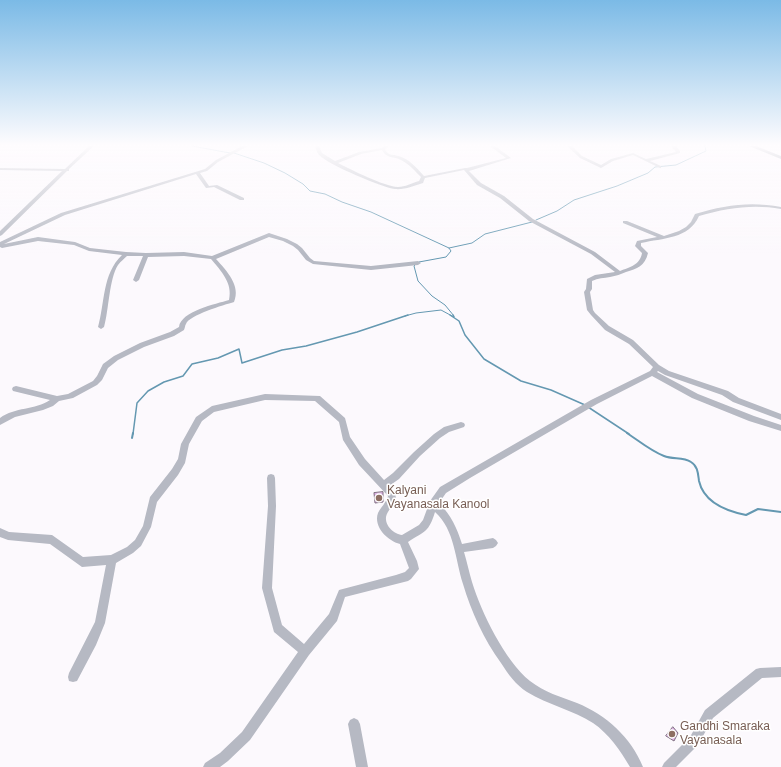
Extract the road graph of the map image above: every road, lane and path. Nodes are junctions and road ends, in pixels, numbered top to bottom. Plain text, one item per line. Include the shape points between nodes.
1 (54, 182) edge
2 (172, 182) edge
3 (204, 182) edge
4 (377, 182) edge
5 (421, 182) edge
6 (477, 182) edge
7 (242, 198) dead end
8 (781, 208) edge
9 (625, 222) dead end
10 (0, 234) edge
11 (662, 237) junction
12 (0, 244) edge
13 (0, 247) edge
14 (126, 254) junction
15 (146, 255) junction
16 (213, 258) junction
17 (418, 262) dead end
18 (619, 273) junction
19 (136, 280) dead end
20 (101, 327) dead end
21 (657, 367) junction
22 (652, 373) junction
23 (16, 389) dead end
24 (57, 399) junction
25 (781, 417) edge
26 (0, 422) edge
27 (461, 426) dead end
28 (781, 428) edge
29 (271, 478) dead end
30 (383, 485) junction
31 (433, 504) junction
32 (0, 532) edge
33 (403, 540) junction
34 (492, 543) dead end
35 (458, 549) junction
36 (112, 560) junction
37 (305, 651) junction
38 (781, 672) edge
39 (73, 677) dead end
40 (354, 724) dead end
41 (220, 763) edge
42 (209, 767) edge
43 (362, 767) edge
44 (637, 767) edge
45 (668, 767) edge

1 - 10 street
2 - 12 street via 63,214
3 - 7 street via 208,187 215,186
4 - 5 street via 396,188
6 - 18 street via 533,221 593,253
8 - 11 street via 752,204 723,208 697,215 695,222 682,233
9 - 11 street
11 - 18 street via 639,242 638,246 645,252 645,259 640,265
13 - 14 street via 38,239
14 - 15 street
14 - 20 street via 114,267 108,287 105,318
15 - 16 street via 184,254
15 - 19 street
16 - 17 street via 268,235 295,245 313,262 371,268
16 - 24 street via 231,282 232,301 187,318 182,328 172,334 116,358 105,366 100,378 90,386
18 - 21 street via 589,280 590,289 587,292 590,310 607,328 631,342
21 - 22 street
21 - 25 street
22 - 28 street via 695,396
22 - 31 street via 587,406 443,490
23 - 24 street
24 - 26 street via 47,407 10,415
27 - 30 street via 447,429 437,436 396,476
29 - 37 street via 272,506 267,588 278,628
30 - 33 street via 392,499 382,515 384,525 390,536
30 - 36 street via 362,462 346,438 342,420 317,398 265,397 212,408 199,419 185,444 182,460 153,500 147,528 138,543
31 - 33 street via 427,523
31 - 35 street via 448,519
32 - 36 street via 8,536 52,540 82,562
33 - 37 street via 414,569 408,576 342,593 333,617
34 - 35 street
35 - 44 street via 471,593 491,637 520,679 531,688 559,702 585,711 606,726
36 - 39 street via 100,623
37 - 41 street via 246,736
38 - 45 street via 760,673 709,714 694,741
40 - 43 street
41 - 42 street

